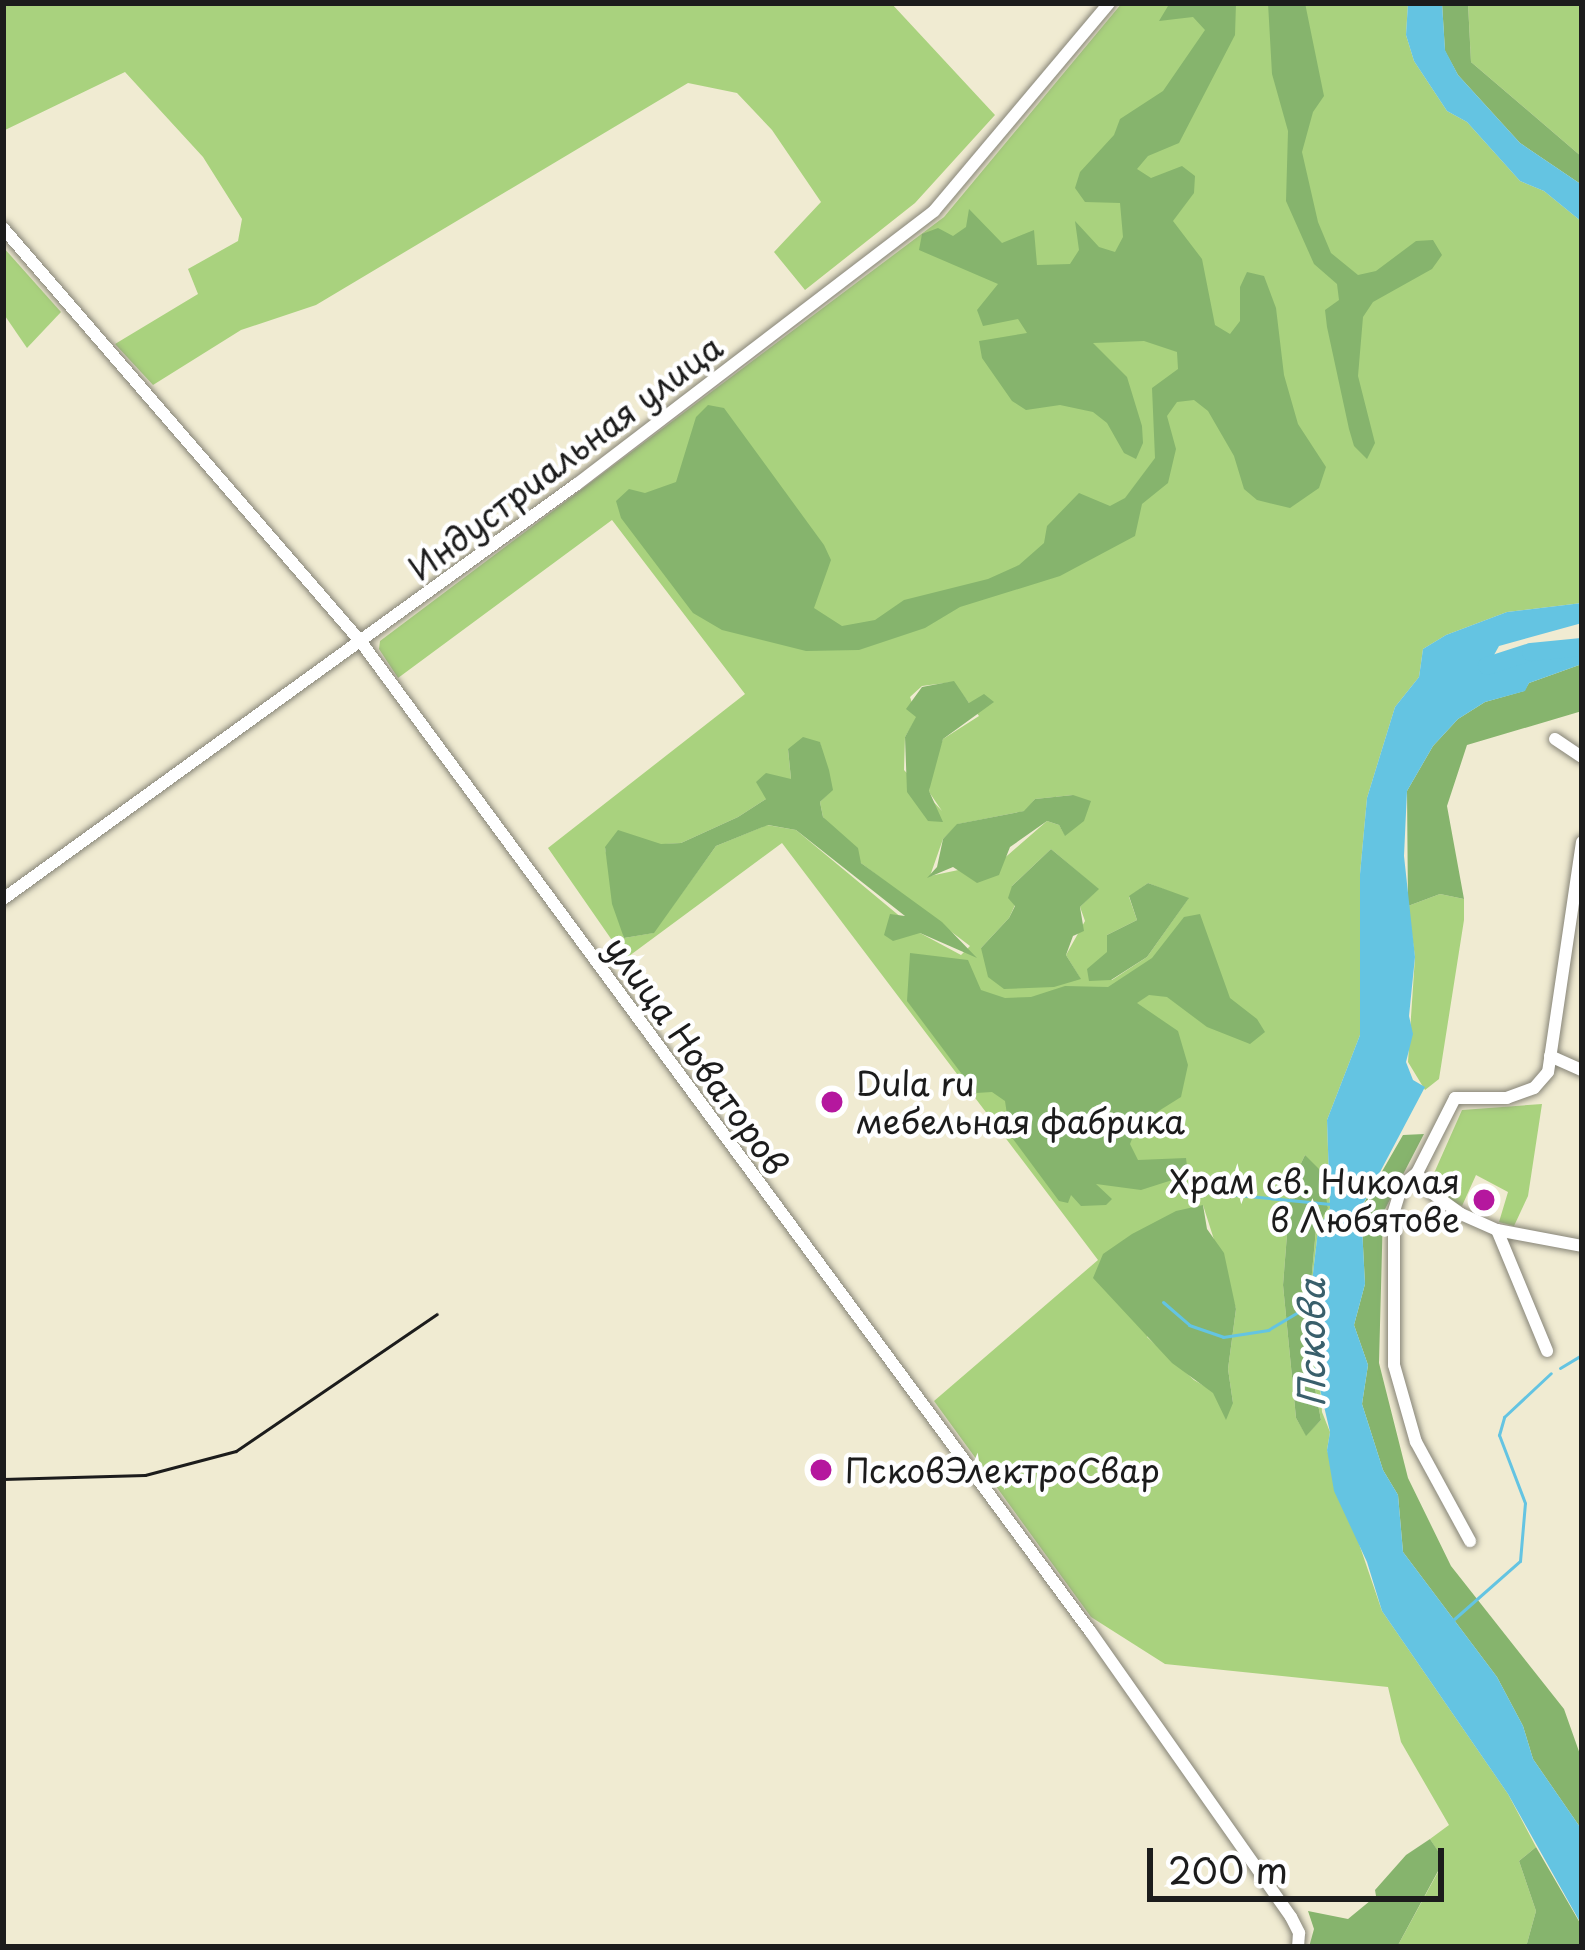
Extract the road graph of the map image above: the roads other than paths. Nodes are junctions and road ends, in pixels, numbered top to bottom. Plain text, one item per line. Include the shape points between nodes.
1 (1109, 3) edge
2 (3, 228) edge
3 (361, 642) junction
4 (1555, 739) dead end
5 (1582, 757) edge
6 (1582, 842) edge
7 (3, 899) edge
8 (1550, 1056) junction
9 (1582, 1070) edge
10 (1417, 1173) junction
11 (1497, 1230) junction
12 (1582, 1246) edge
13 (1547, 1351) dead end
14 (1470, 1541) dead end
15 (1298, 1947) edge

1 - 3 street, Индустриальная улица via 934,212
2 - 3 street, улица Новаторов
3 - 7 street, Индустриальная улица
3 - 15 street, улица Новаторов via 1090,1631 1291,1917
4 - 5 street
6 - 8 street
8 - 9 street
8 - 10 street via 1548,1072 1526,1092 1479,1102 1455,1098
10 - 11 street via 1442,1202
10 - 14 street via 1402,1185 1394,1212 1394,1365 1415,1442
11 - 12 street
11 - 13 street

